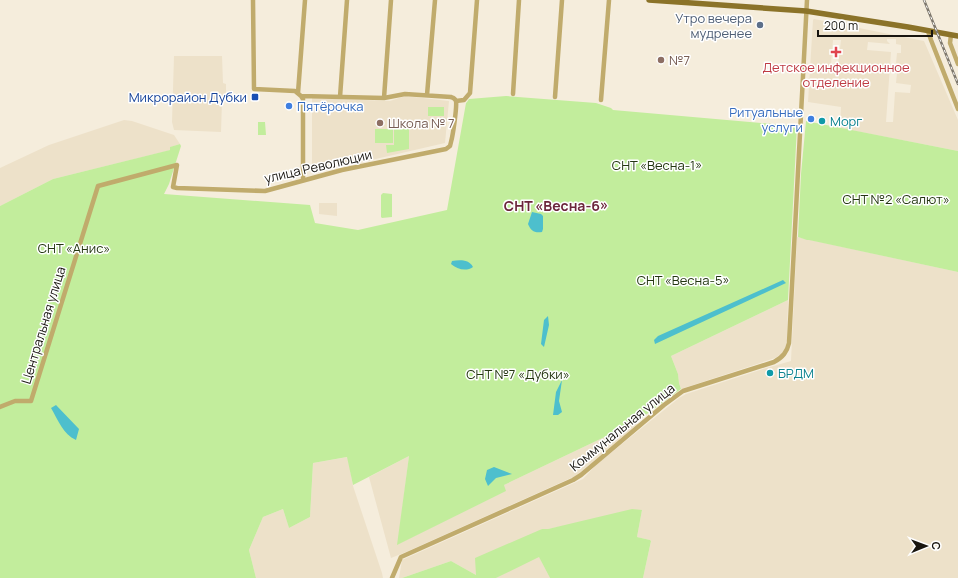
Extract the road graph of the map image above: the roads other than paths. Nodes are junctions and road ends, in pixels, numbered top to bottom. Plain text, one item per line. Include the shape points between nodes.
1 (252, 0) edge
2 (305, 0) edge
3 (347, 0) edge
4 (391, 0) edge
5 (434, 0) edge
6 (477, 0) edge
7 (519, 0) edge
8 (562, 0) edge
9 (609, 0) edge
10 (649, 0) edge
11 (807, 0) edge
12 (806, 12) junction
13 (928, 30) junction
14 (951, 35) junction
15 (958, 36) edge
16 (958, 64) edge
17 (299, 94) junction
18 (512, 94) dead end
19 (427, 95) junction
20 (340, 97) junction
21 (554, 97) dead end
22 (384, 98) junction
23 (602, 100) dead end
24 (456, 101) junction
25 (958, 109) edge
26 (175, 167) joint
27 (303, 180) junction
28 (0, 407) edge
29 (392, 578) edge

1 - 17 street via 254,89 295,91
2 - 17 street
3 - 20 street
4 - 22 street
5 - 19 street
6 - 24 street via 470,93 464,100
7 - 18 street
8 - 21 street
9 - 23 street
10 - 12 main road
11 - 12 street, Коммунальная улица
12 - 13 main road
12 - 29 street, Коммунальная улица via 789,343 785,354 774,362 683,391 581,475 401,556
13 - 14 main road
13 - 25 street
14 - 15 main road
14 - 16 street via 950,43
17 - 20 street
17 - 27 street via 303,99
19 - 22 street via 405,94
19 - 24 street via 451,97
20 - 22 street
24 - 27 street, улица Революции via 451,142 446,149
26 - 27 street, улица Революции via 177,165 173,187 177,188 265,191
26 - 28 street, Центральная улица via 98,186 30,402 15,400

